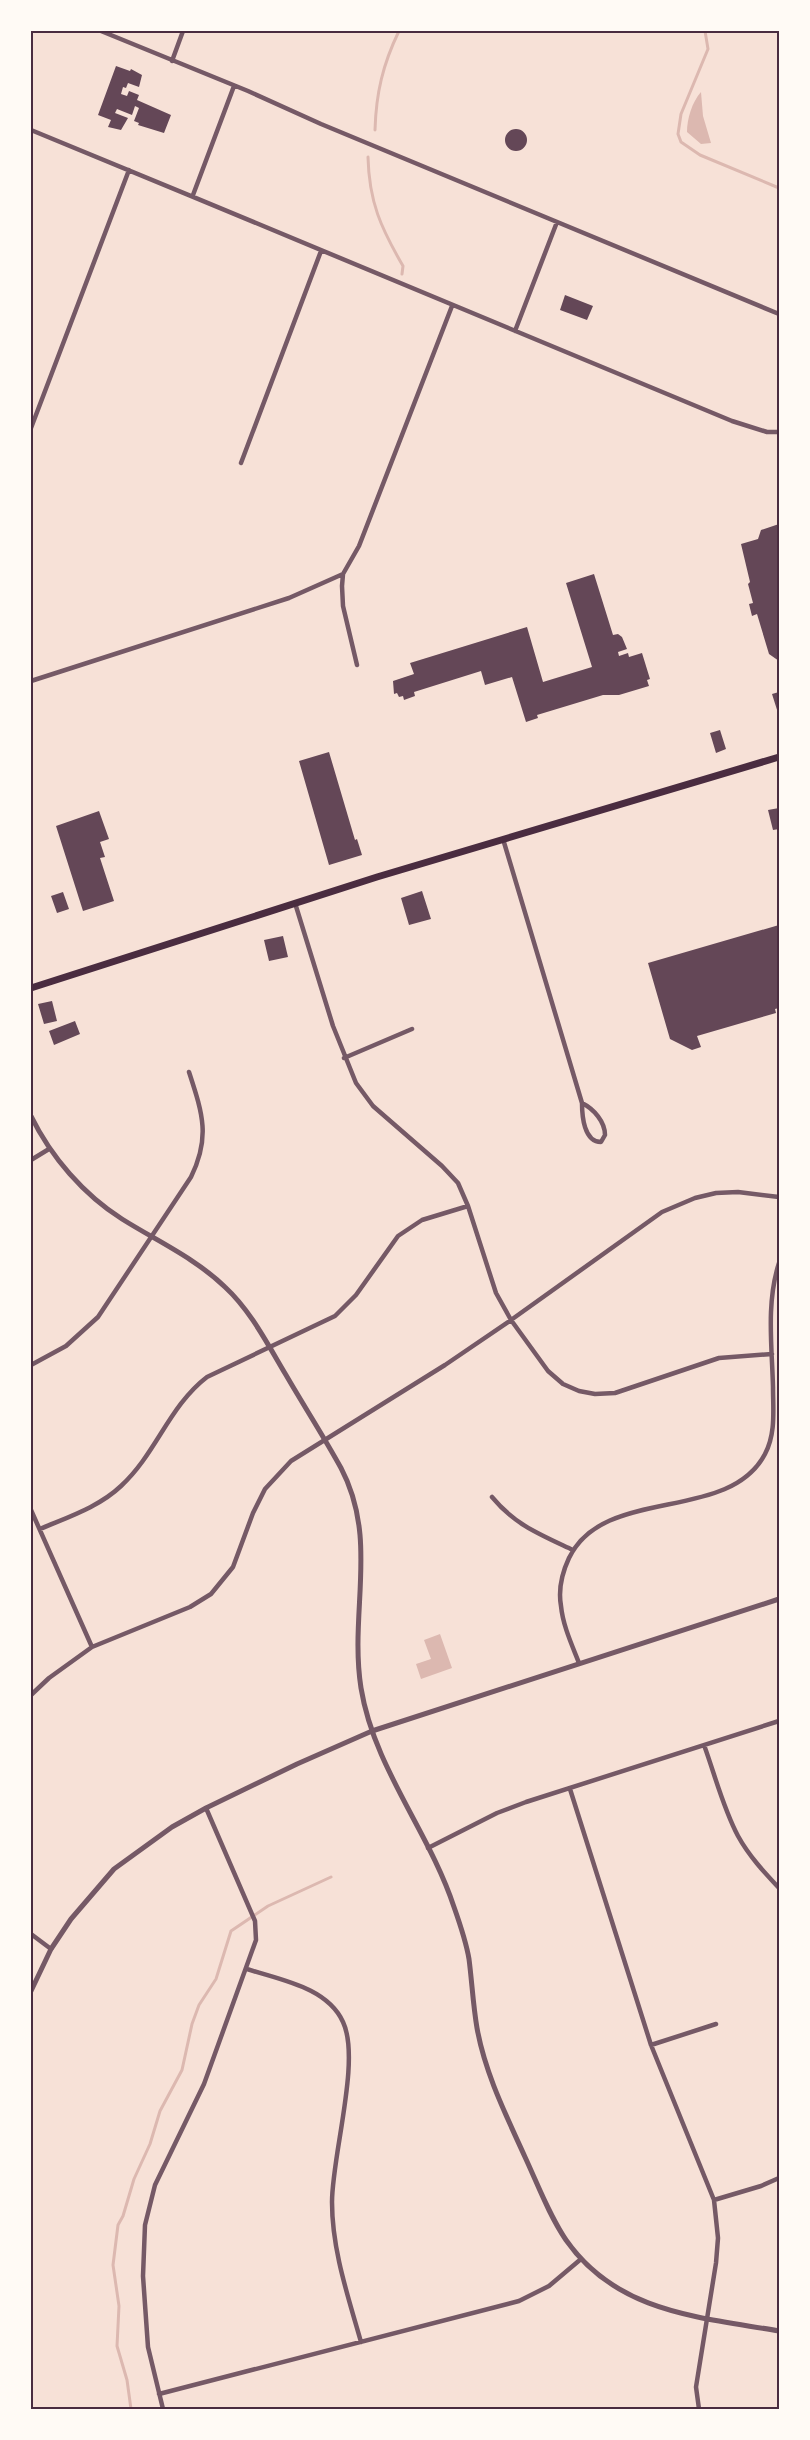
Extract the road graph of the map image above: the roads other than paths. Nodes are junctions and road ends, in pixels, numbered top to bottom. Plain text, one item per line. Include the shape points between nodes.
1 (101, 31) edge
2 (183, 31) edge
3 (172, 61) junction
4 (234, 86) junction
5 (31, 130) edge
6 (129, 170) junction
7 (194, 195) junction
8 (557, 222) junction
9 (322, 251) junction
10 (452, 306) junction
11 (779, 314) edge
12 (515, 331) junction
13 (31, 428) edge
14 (779, 432) edge
15 (241, 463) dead end
16 (343, 574) junction
17 (357, 665) dead end
18 (31, 681) edge
19 (779, 756) edge
20 (503, 839) junction
21 (295, 903) junction
22 (31, 988) edge
23 (412, 1029) dead end
24 (344, 1058) junction
25 (190, 1072) dead end
26 (582, 1103) junction
27 (31, 1116) edge
28 (49, 1149) junction
29 (31, 1160) edge
30 (779, 1198) edge
31 (468, 1206) junction
32 (153, 1237) junction
33 (779, 1263) edge
34 (511, 1320) junction
35 (269, 1347) junction
36 (772, 1354) junction
37 (31, 1365) edge
38 (324, 1440) junction
39 (492, 1497) dead end
40 (31, 1510) edge
41 (40, 1529) junction
42 (573, 1550) junction
43 (779, 1599) edge
44 (92, 1647) junction
45 (579, 1664) junction
46 (31, 1695) edge
47 (779, 1721) edge
48 (372, 1731) junction
49 (704, 1745) junction
50 (570, 1789) junction
51 (206, 1808) junction
52 (428, 1848) junction
53 (779, 1888) edge
54 (31, 1934) edge
55 (51, 1949) junction
56 (247, 1969) junction
57 (31, 1990) edge
58 (716, 2024) dead end
59 (652, 2045) junction
60 (779, 2178) edge
61 (714, 2200) junction
62 (581, 2259) junction
63 (708, 2319) junction
64 (779, 2331) edge
65 (361, 2342) junction
66 (159, 2394) junction
67 (163, 2409) edge
68 (699, 2409) edge

1 - 3 street
2 - 3 street
3 - 4 street
4 - 7 street
4 - 8 street
5 - 6 street
6 - 7 street
6 - 13 street
7 - 9 street
8 - 11 street
8 - 12 street
9 - 10 street
9 - 15 street
10 - 12 street
10 - 16 street via 359,546
12 - 14 street via 732,421 767,432
16 - 17 street via 343,606
16 - 18 street via 289,598
19 - 20 main road
20 - 21 main road
20 - 26 street
21 - 22 main road
21 - 24 street
23 - 24 street
24 - 31 street via 356,1083 373,1106 451,1174
25 - 32 street via 203,1118 201,1153 192,1177
26 - 26 street via 582,1115 590,1137 601,1142 606,1135 603,1123 590,1107
27 - 28 street
28 - 29 street
28 - 32 street via 89,1192 117,1216
30 - 34 street via 738,1192 695,1198 678,1204 662,1212
31 - 34 street via 491,1281
31 - 35 street via 409,1227 388,1247 345,1307 319,1325
32 - 35 street via 205,1269 227,1289
32 - 37 street via 98,1317 66,1346
33 - 36 street via 772,1290
34 - 36 street via 548,1371 563,1384 595,1394 634,1388 719,1358
34 - 38 street
35 - 38 street
35 - 41 street via 218,1370 195,1386 177,1406 130,1477 113,1494
36 - 42 street via 774,1425 765,1454 757,1467 726,1489 608,1521 581,1538
38 - 44 street via 291,1460 265,1489 252,1513 235,1563 215,1591 190,1607
38 - 48 street via 348,1484 360,1522 358,1659
39 - 42 street via 506,1514 522,1525
40 - 41 street
41 - 44 street
42 - 45 street via 565,1566 560,1598 563,1618
43 - 45 street
44 - 46 street
45 - 48 street
47 - 49 street
48 - 51 street
48 - 52 street via 382,1759
49 - 50 street
49 - 53 street via 738,1836
50 - 52 street via 497,1813
50 - 59 street
51 - 55 street via 172,1827 114,1869 76,1912
51 - 56 street via 255,1921 256,1940
52 - 62 street via 462,1928 477,2028 496,2093 550,2212
54 - 55 street
55 - 57 street
56 - 65 street via 310,1990 325,1999 343,2022 348,2035 350,2063 333,2180 333,2220 336,2252
56 - 66 street via 204,2084 155,2185 147,2218 143,2276 148,2347
58 - 59 street
59 - 61 street
60 - 61 street
61 - 63 street via 718,2238
62 - 63 street via 608,2282 644,2303
62 - 65 street via 550,2286 519,2301
63 - 64 street
63 - 68 street via 696,2387
65 - 66 street
66 - 67 street

